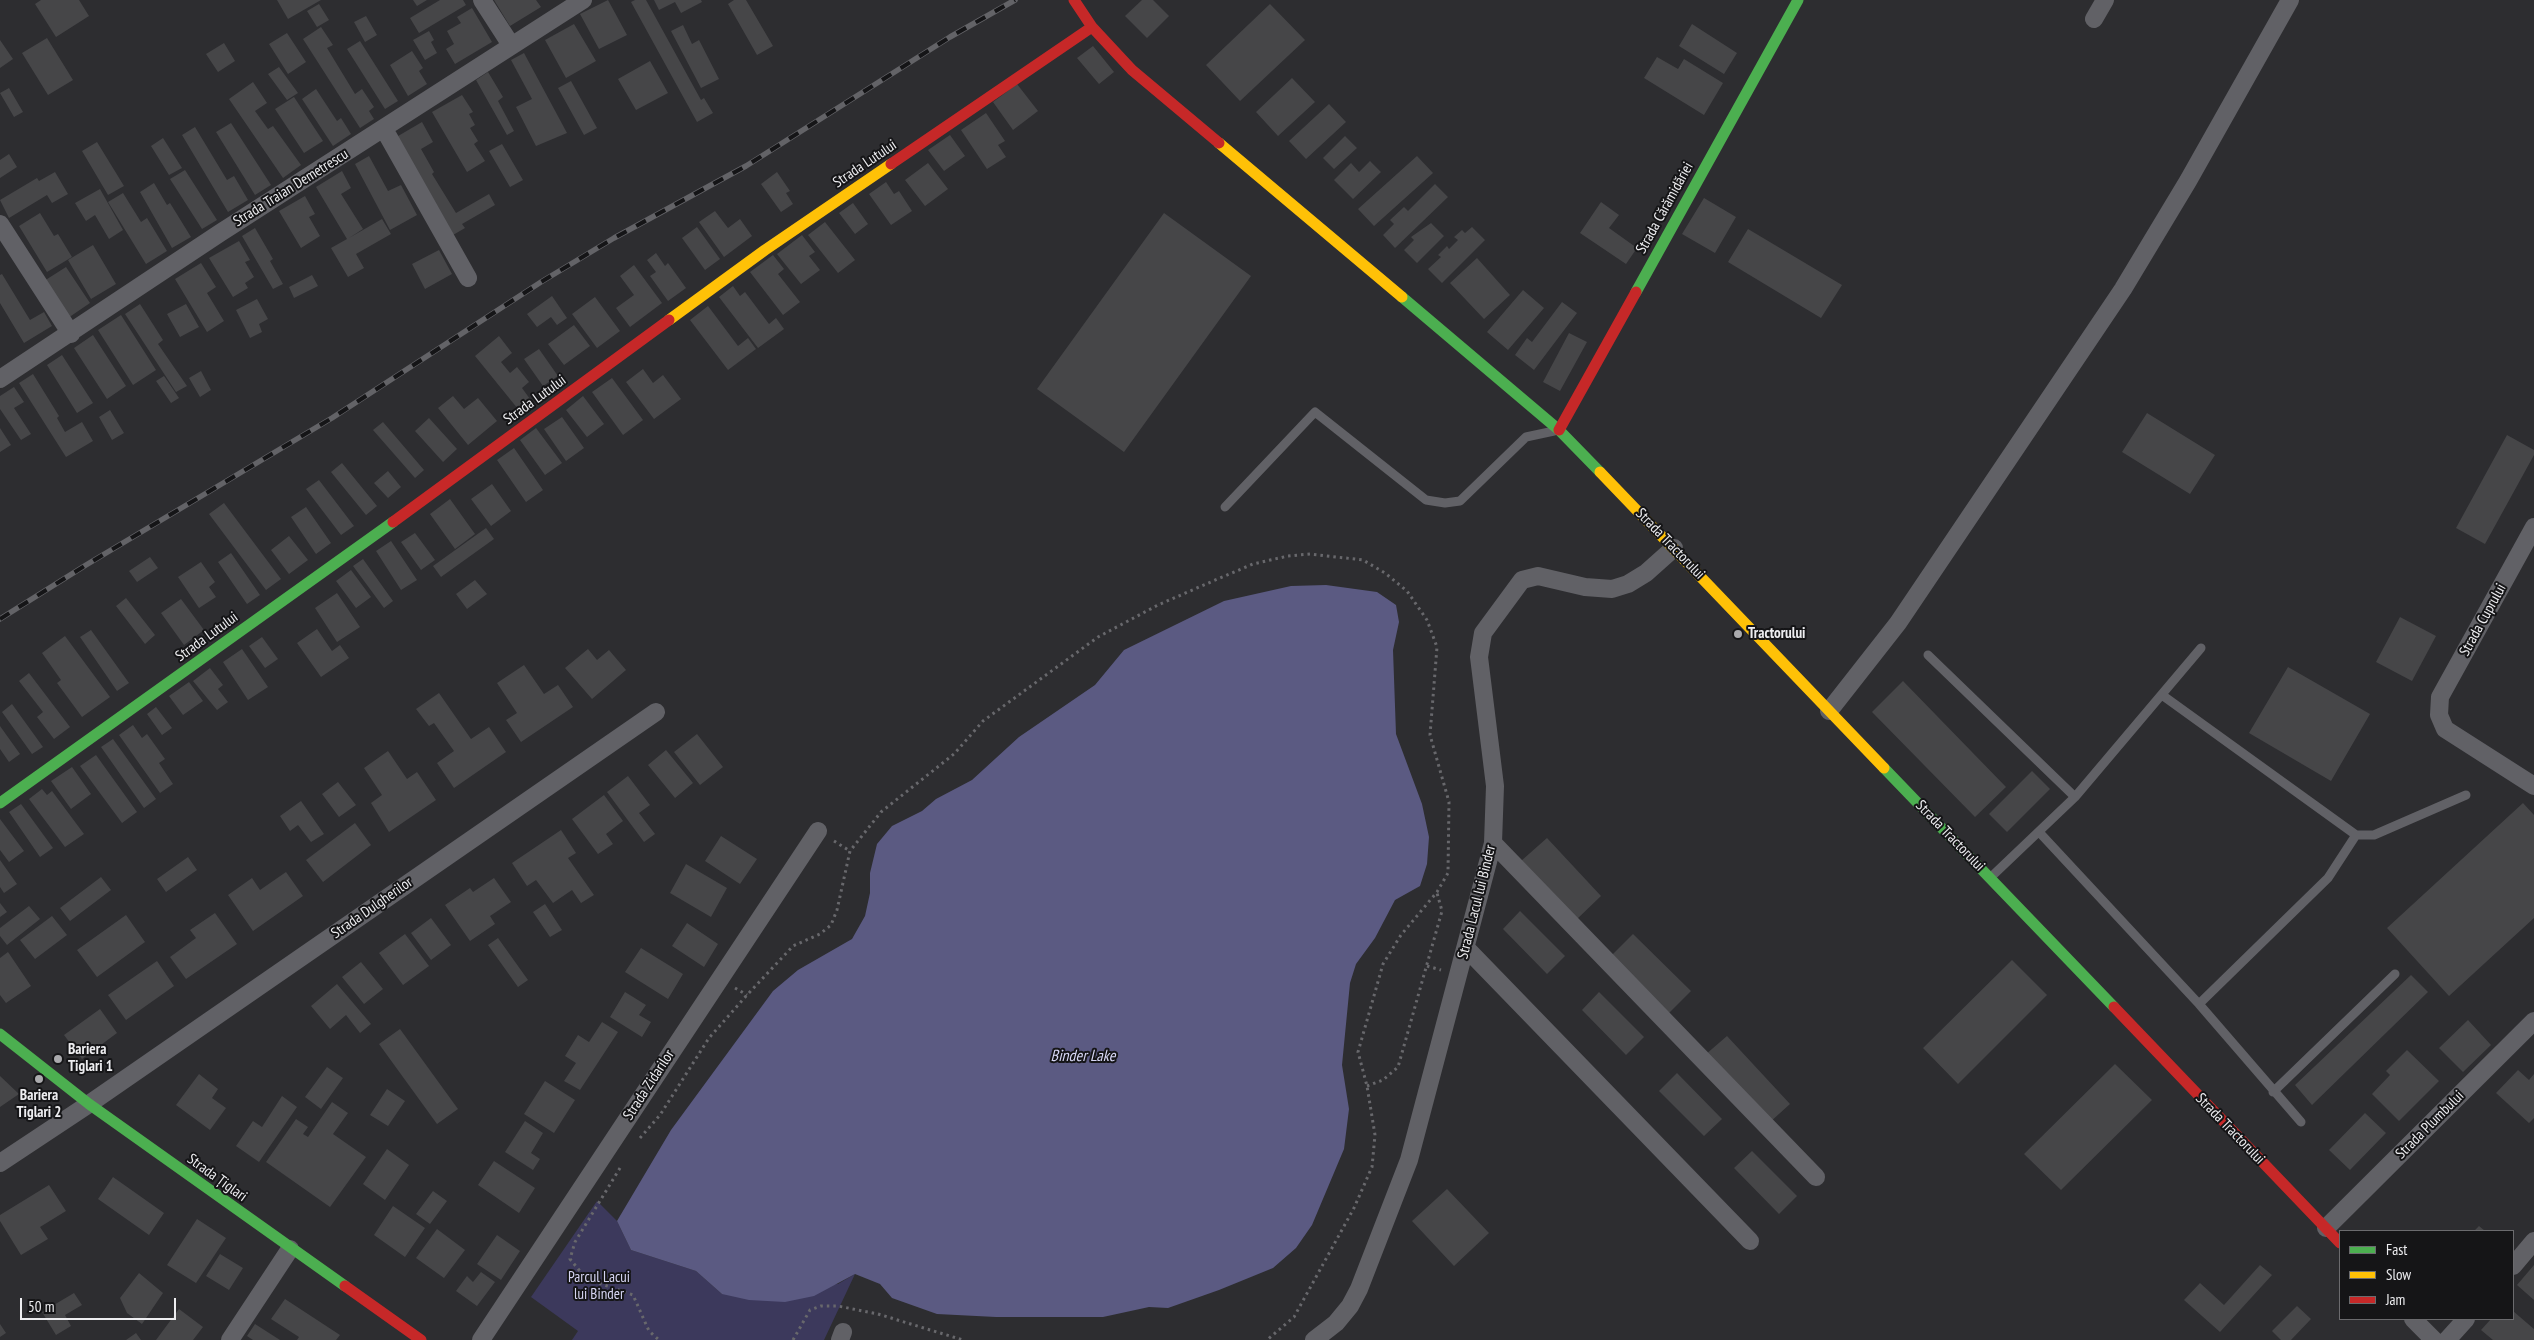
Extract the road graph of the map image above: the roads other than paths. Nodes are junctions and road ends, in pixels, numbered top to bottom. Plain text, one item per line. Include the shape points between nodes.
1 (482, 0) edge
2 (583, 0) edge
3 (1074, 0) edge
4 (1798, 0) edge
5 (2105, 0) edge
6 (2290, 0) edge
7 (2094, 19) dead end
8 (1092, 27) junction
9 (511, 45) junction
10 (384, 129) junction
11 (0, 224) edge
12 (468, 278) dead end
13 (71, 334) junction
14 (0, 379) edge
15 (1559, 430) junction
16 (1226, 507) dead end
17 (2534, 527) edge
18 (1674, 548) junction
19 (2201, 648) dead end
20 (1928, 655) dead end
21 (2162, 695) junction
22 (1829, 710) junction
23 (656, 712) dead end
24 (2534, 786) edge
25 (2466, 795) dead end
26 (2075, 797) junction
27 (0, 803) edge
28 (818, 831) dead end
29 (2039, 832) junction
30 (2356, 836) junction
31 (1493, 843) junction
32 (1990, 878) junction
33 (1466, 948) junction
34 (2395, 974) dead end
35 (2199, 1004) junction
36 (2534, 1021) edge
37 (0, 1034) edge
38 (2273, 1092) junction
39 (89, 1104) junction
40 (2301, 1122) dead end
41 (0, 1163) edge
42 (1816, 1177) dead end
43 (2326, 1228) junction
44 (1750, 1241) dead end
45 (2339, 1242) edge
46 (2534, 1242) edge
47 (290, 1249) junction
48 (2514, 1265) edge
49 (2414, 1320) edge
50 (2465, 1320) edge
51 (230, 1340) edge
52 (421, 1340) edge
53 (481, 1340) edge
54 (1314, 1340) edge
55 (2434, 1340) edge
56 (2447, 1340) edge

1 - 9 street
2 - 9 street, Strada Traian Demetrescu
3 - 8 street, Strada Tractorului
4 - 15 street, Strada Cărămidăriei
5 - 7 street
6 - 22 street via 2123,289 1898,623
8 - 15 street, Strada Tractorului via 1132,70
8 - 27 street, Strada Lutului via 765,250 438,490
9 - 10 street, Strada Traian Demetrescu
10 - 12 street
10 - 13 street, Strada Traian Demetrescu via 220,233
11 - 13 street
13 - 14 street, Strada Traian Demetrescu
15 - 16 lane via 1526,436 1460,501 1445,503 1426,500 1315,412
15 - 18 street, Strada Tractorului
17 - 24 street, Strada Cuprului via 2440,697 2439,715 2445,729
18 - 22 street, Strada Tractorului
18 - 31 street, Strada Lacul lui Binder via 1646,574 1612,589 1586,587 1538,576 1522,580 1483,633 1479,658 1495,786
19 - 21 lane
20 - 26 lane
21 - 26 lane
21 - 30 lane
22 - 32 street, Strada Tractorului
23 - 39 street, Strada Dulgherilor
25 - 30 lane via 2374,835
26 - 29 lane
28 - 53 street, Strada Zidarilor
29 - 32 lane
29 - 35 lane
30 - 35 lane via 2328,878
31 - 33 street, Strada Lacul lui Binder
31 - 42 street
32 - 43 street, Strada Tractorului
33 - 44 street
33 - 54 street, Strada Lacul lui Binder via 1409,1160 1376,1248 1350,1306 1336,1323
34 - 38 lane
35 - 38 lane
36 - 43 street, Strada Plumbului
37 - 39 street, Strada Țiglari
38 - 40 lane
39 - 41 street, Strada Dulgherilor
39 - 47 street, Strada Țiglari
43 - 45 street, Strada Tractorului
46 - 48 street
47 - 51 street
47 - 52 street, Strada Țiglari
49 - 55 street
50 - 56 street

